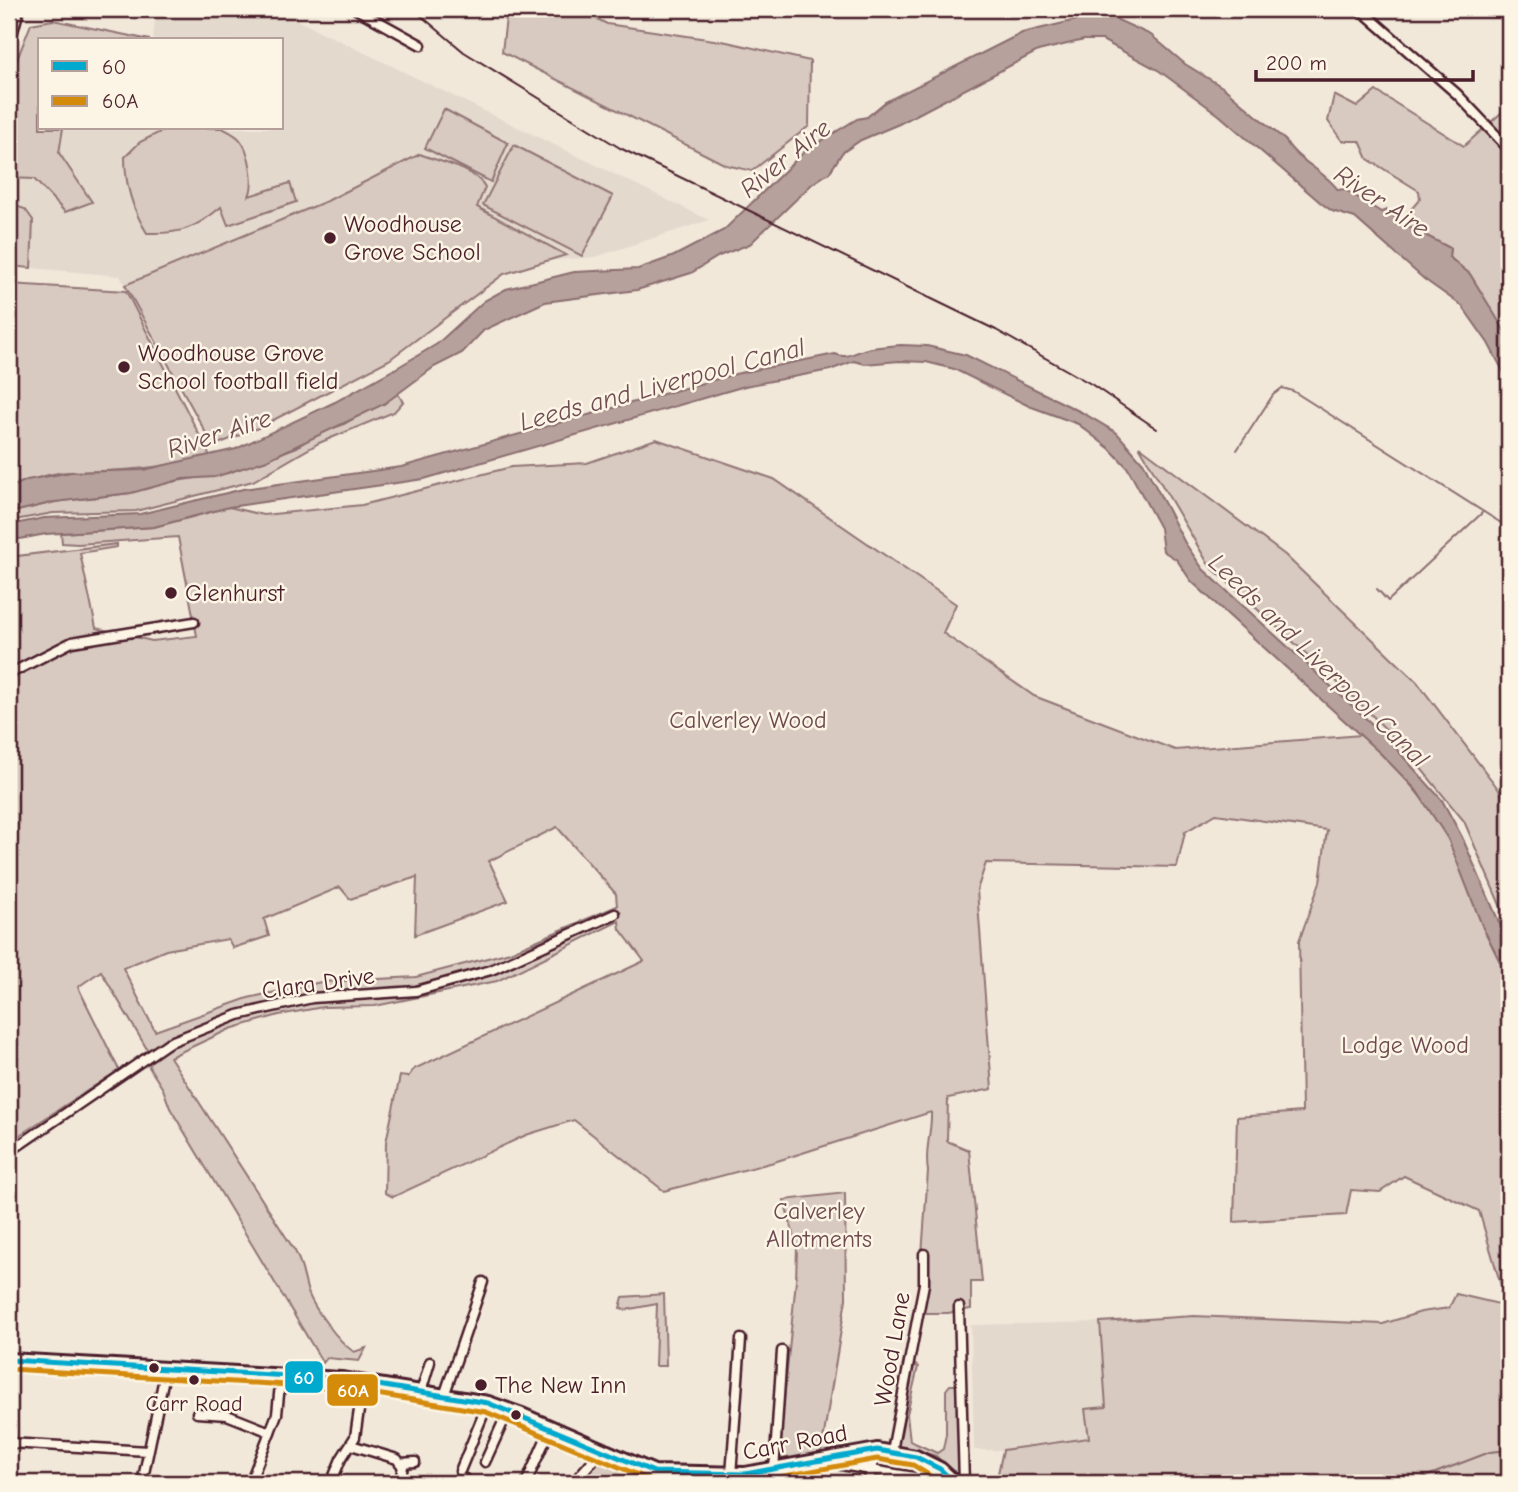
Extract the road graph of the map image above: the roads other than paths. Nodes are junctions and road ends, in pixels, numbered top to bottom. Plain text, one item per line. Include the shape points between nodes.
1 (15, 9) edge
2 (356, 9) edge
3 (1360, 9) edge
4 (9, 31) edge
5 (421, 45) dead end
6 (1509, 149) edge
7 (194, 622) dead end
8 (9, 674) edge
9 (615, 914) dead end
10 (9, 1152) edge
11 (924, 1254) dead end
12 (483, 1282) dead end
13 (960, 1307) dead end
14 (741, 1339) dead end
15 (782, 1351) dead end
16 (9, 1360) edge
17 (430, 1362) dead end
18 (166, 1368) junction
19 (281, 1375) junction
20 (363, 1383) junction
21 (421, 1392) junction
22 (444, 1396) junction
23 (488, 1403) junction
24 (509, 1409) junction
25 (197, 1413) dead end
26 (551, 1427) junction
27 (270, 1432) junction
28 (9, 1443) edge
29 (351, 1445) junction
30 (877, 1450) junction
31 (148, 1451) junction
32 (601, 1451) junction
33 (892, 1451) junction
34 (415, 1461) dead end
35 (485, 1462) dead end
36 (401, 1463) junction
37 (835, 1464) dead end
38 (872, 1469) junction
39 (460, 1471) dead end
40 (774, 1471) junction
41 (731, 1475) junction
42 (715, 1479) edge
43 (920, 1479) dead end
44 (183, 1482) edge
45 (574, 1482) edge
46 (142, 1483) edge
47 (207, 1483) edge
48 (250, 1483) edge
49 (331, 1483) edge
50 (399, 1483) edge
51 (526, 1483) edge
52 (868, 1483) edge
53 (954, 1483) edge
54 (964, 1483) edge

1 - 4 highway
2 - 5 street
3 - 6 street via 1457,94
7 - 8 street via 72,642
9 - 10 street, Clara Drive via 491,970 416,991 312,998 238,1014 168,1043
11 - 33 street, Wood Lane via 923,1284
12 - 22 street
13 - 54 street
14 - 41 street
15 - 40 street
16 - 18 main road, Carr Road
17 - 21 street
18 - 19 main road, Carr Road
18 - 31 street
19 - 20 main road, Carr Road
19 - 27 street via 279,1404
20 - 21 main road, Carr Road
20 - 29 street
21 - 22 main road, Carr Road
22 - 23 main road, Carr Road
23 - 24 main road, Carr Road
23 - 39 street
24 - 26 main road, Carr Road
24 - 35 street
25 - 27 street via 227,1415
26 - 32 main road, Carr Road
26 - 51 street
27 - 48 street
28 - 31 street
29 - 36 street
29 - 49 street
30 - 33 main road, Carr Road
30 - 38 street
30 - 40 main road, Carr Road
31 - 46 street
32 - 42 main road, Carr Road via 654,1472
32 - 45 street
33 - 53 main road, Carr Road via 940,1469
34 - 36 street
36 - 50 street
37 - 38 street, Carr Road
38 - 43 street, Carr Road
38 - 52 street
40 - 41 main road, Carr Road
41 - 42 main road, Carr Road
44 - 47 street

